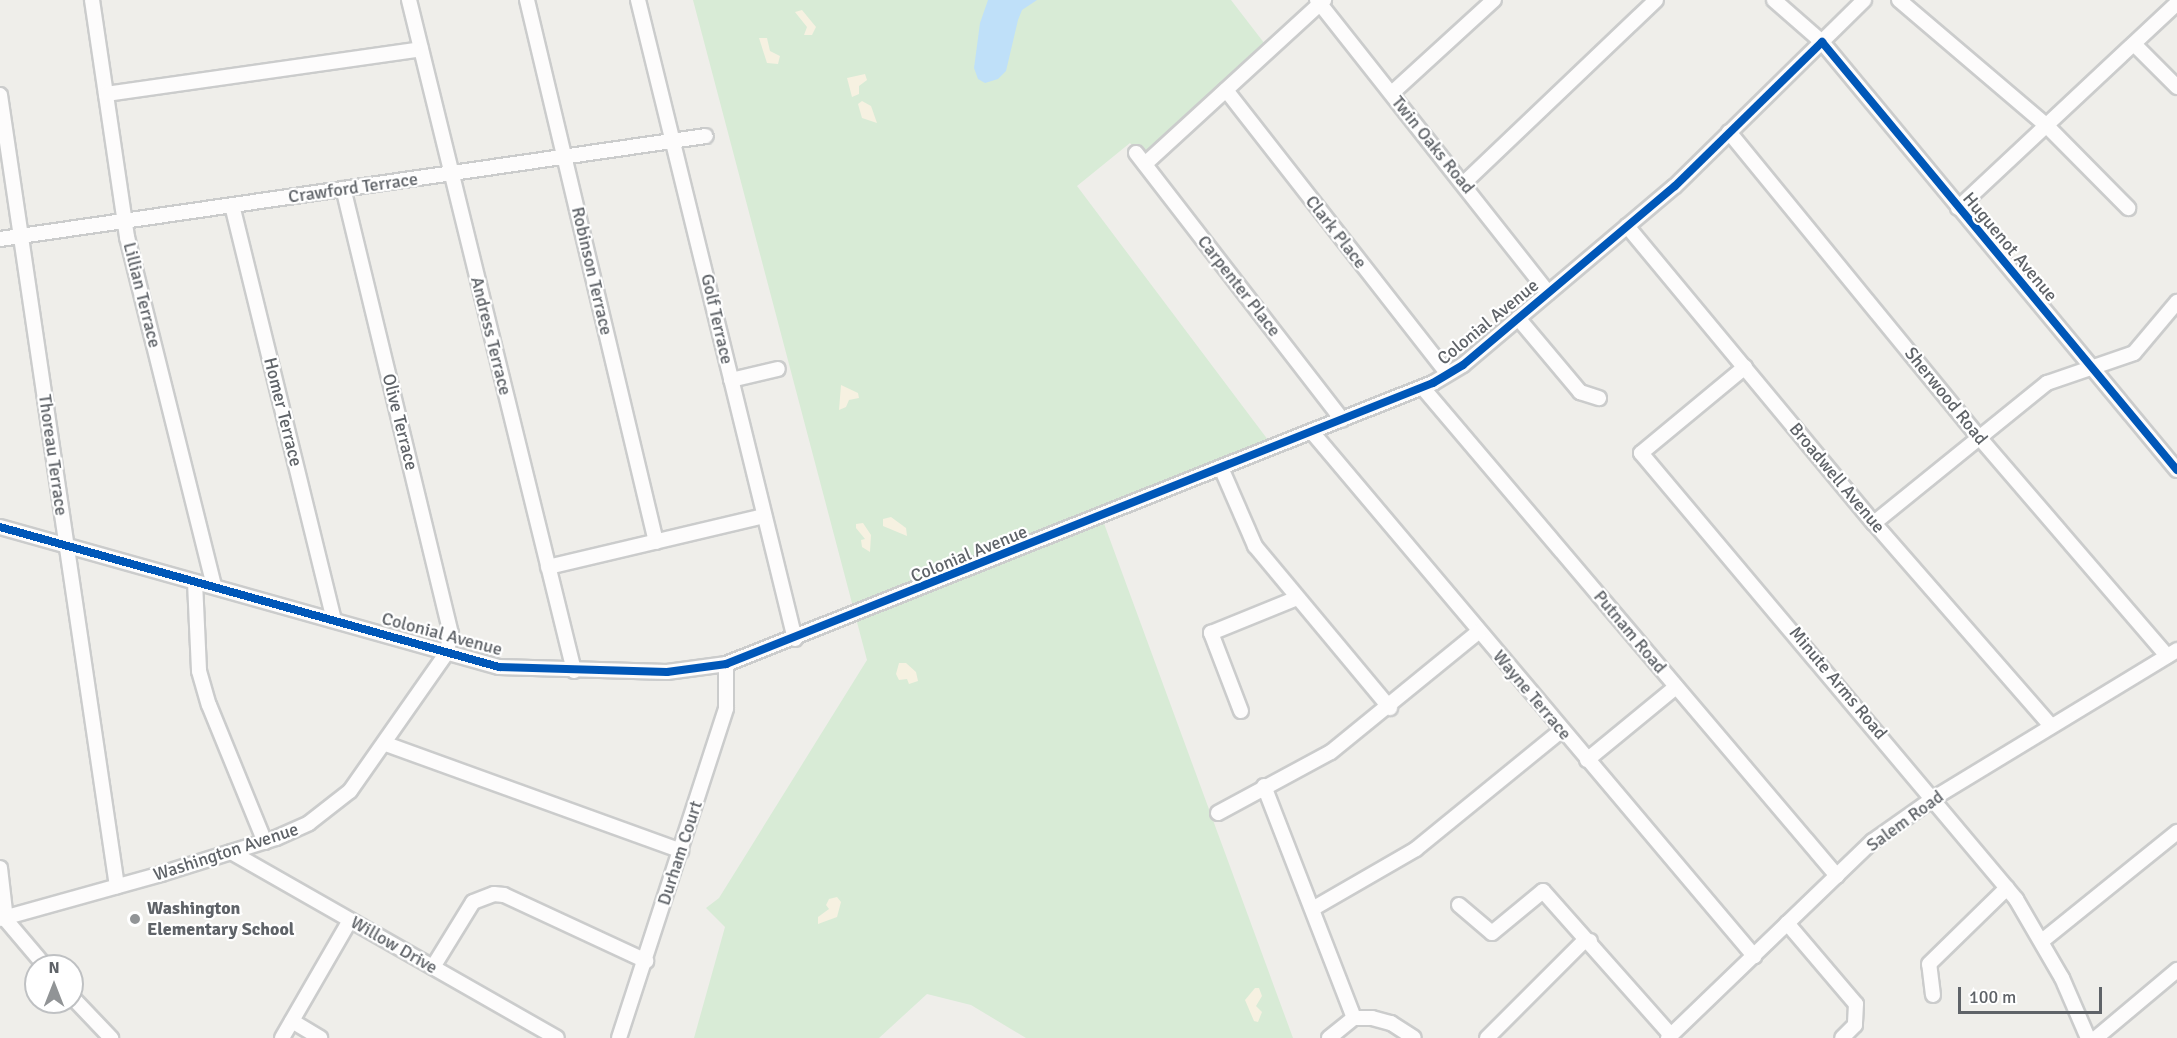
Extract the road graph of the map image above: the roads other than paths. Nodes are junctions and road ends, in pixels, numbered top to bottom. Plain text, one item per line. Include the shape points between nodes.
1 (92, 0) edge
2 (409, 0) edge
3 (526, 0) edge
4 (638, 0) edge
5 (1494, 0) edge
6 (1656, 0) edge
7 (1774, 0) edge
8 (1864, 0) edge
9 (1899, 0) edge
10 (1320, 1) edge
11 (2177, 3) edge
12 (1822, 42) junction
13 (2134, 44) junction
14 (421, 49) junction
15 (2177, 87) edge
16 (1226, 90) junction
17 (1392, 93) junction
18 (106, 94) junction
19 (0, 95) edge
20 (2046, 125) junction
21 (1729, 132) junction
22 (706, 136) dead end
23 (672, 142) junction
24 (565, 158) junction
25 (451, 175) junction
26 (1464, 183) junction
27 (343, 189) junction
28 (232, 205) junction
29 (1958, 208) junction
30 (2128, 208) dead end
31 (124, 221) junction
32 (1627, 226) junction
33 (21, 236) junction
34 (0, 239) edge
35 (1548, 292) junction
36 (2177, 302) edge
37 (1518, 318) junction
38 (1745, 367) junction
39 (2092, 368) junction
40 (778, 369) dead end
41 (1448, 374) junction
42 (731, 380) junction
43 (1423, 388) junction
44 (1599, 398) dead end
45 (1342, 420) junction
46 (1312, 432) junction
47 (1978, 436) junction
48 (1222, 470) junction
49 (2177, 470) edge
50 (764, 516) junction
51 (1874, 522) junction
52 (0, 527) edge
53 (656, 542) junction
54 (67, 547) junction
55 (548, 567) junction
56 (195, 582) junction
57 (214, 586) junction
58 (1297, 598) junction
59 (334, 619) junction
60 (1478, 632) junction
61 (795, 639) junction
62 (2172, 653) edge
63 (446, 654) junction
64 (726, 664) junction
65 (574, 671) junction
66 (1676, 687) junction
67 (1390, 708) junction
68 (1241, 711) dead end
69 (2051, 726) junction
70 (1562, 730) junction
71 (386, 744) junction
72 (1587, 760) junction
73 (1264, 786) junction
74 (1934, 798) junction
75 (1218, 813) dead end
76 (2177, 832) edge
77 (265, 842) junction
78 (681, 851) junction
79 (231, 852) junction
80 (0, 868) edge
81 (1837, 876) junction
82 (117, 886) junction
83 (2007, 888) junction
84 (1459, 905) dead end
85 (1314, 908) junction
86 (3, 918) edge
87 (350, 920) junction
88 (1787, 923) junction
89 (1590, 941) junction
90 (2042, 941) junction
91 (34, 954) edge
92 (1754, 956) junction
93 (646, 961) junction
94 (433, 968) junction
95 (2177, 970) edge
96 (1933, 995) dead end
97 (84, 1010) edge
98 (1354, 1018) junction
99 (292, 1021) junction
100 (1669, 1037) edge
101 (111, 1038) edge
102 (282, 1038) edge
103 (320, 1038) edge
104 (556, 1038) edge
105 (619, 1038) edge
106 (1329, 1038) edge
107 (1414, 1038) edge
108 (1487, 1038) edge
109 (1842, 1038) edge
110 (2088, 1038) edge
111 (2096, 1038) edge

1 - 18 street, Lillian Terrace
2 - 14 street, Andress Terrace
3 - 24 street, Robinson Terrace
4 - 23 street, Golf Terrace
5 - 17 street
6 - 26 street
7 - 12 street, Huguenot Avenue
8 - 12 street, Colonial Avenue
9 - 20 street
10 - 16 street
10 - 17 street, Twin Oaks Road
11 - 13 street
12 - 21 street, Colonial Avenue
12 - 29 street, Huguenot Avenue
13 - 15 street
13 - 20 street
14 - 18 street
14 - 25 street, Andress Terrace
16 - 41 street, Clark Place
16 - 45 street, Carpenter Place via 1141,158
17 - 26 street, Twin Oaks Road
18 - 31 street, Lillian Terrace
19 - 33 street, Thoreau Terrace
20 - 29 street
20 - 30 street
21 - 32 street, Colonial Avenue
21 - 47 street, Sherwood Road
22 - 23 street, Crawford Terrace
23 - 24 street, Crawford Terrace
23 - 42 street, Golf Terrace
24 - 25 street, Crawford Terrace
24 - 53 street, Robinson Terrace
25 - 27 street, Crawford Terrace
25 - 55 street, Andress Terrace
26 - 35 street, Twin Oaks Road
27 - 28 street, Crawford Terrace
27 - 63 street, Olive Terrace via 451,634
28 - 31 street, Crawford Terrace
28 - 59 street, Homer Terrace
29 - 39 street, Huguenot Avenue
31 - 33 street, Crawford Terrace
31 - 57 street, Lillian Terrace
32 - 35 street, Colonial Avenue
32 - 38 street, Broadwell Avenue
33 - 34 street, Crawford Terrace
33 - 54 street, Thoreau Terrace
35 - 37 street, Colonial Avenue
36 - 39 street via 2134,352
37 - 41 street, Colonial Avenue
37 - 44 street via 1580,392
38 - 51 street, Broadwell Avenue
38 - 74 street, Minute Arms Road via 1641,453
39 - 47 street via 2047,383
39 - 49 street, Huguenot Avenue
40 - 42 street
41 - 43 street, Colonial Avenue
42 - 50 street, Golf Terrace
43 - 45 street, Colonial Avenue
43 - 66 street, Putnam Road
45 - 46 street, Colonial Avenue
46 - 48 street, Colonial Avenue
46 - 60 street, Wayne Terrace
47 - 51 street
47 - 62 street, Sherwood Road
48 - 58 street via 1255,546
48 - 61 street, Colonial Avenue
50 - 53 street
50 - 61 street, Golf Terrace
51 - 69 street, Broadwell Avenue
52 - 54 street, Colonial Avenue
53 - 55 street
54 - 56 street, Colonial Avenue
54 - 82 street, Thoreau Terrace
55 - 65 street, Andress Terrace
56 - 57 street, Colonial Avenue
56 - 77 street via 199,671
57 - 59 street, Colonial Avenue
58 - 67 street
58 - 68 street via 1211,633
59 - 63 street, Colonial Avenue
60 - 67 street
60 - 70 street, Wayne Terrace
61 - 64 street, Colonial Avenue
62 - 69 street, Salem Road
63 - 65 street, Colonial Avenue via 499,667
63 - 71 street, Washington Avenue
64 - 65 street, Colonial Avenue via 667,672
64 - 78 street, Durham Court via 726,708
66 - 72 street
66 - 81 street, Putnam Road
67 - 73 street via 1331,752
69 - 74 street, Salem Road
70 - 72 street, Wayne Terrace
70 - 85 street via 1416,849
71 - 77 street, Washington Avenue via 350,791 330,808 309,823
71 - 78 street
72 - 92 street, Wayne Terrace
73 - 75 street
73 - 85 street
74 - 81 street, Salem Road via 1874,841
74 - 83 street, Minute Arms Road
76 - 90 street
77 - 79 street, Washington Avenue
78 - 93 street, Durham Court
79 - 82 street, Washington Avenue
79 - 87 street, Willow Drive
80 - 86 street
81 - 88 street, Salem Road
82 - 86 street, Washington Avenue
83 - 90 street, Minute Arms Road
83 - 96 street via 1929,964
84 - 89 street via 1492,933 1543,891
85 - 98 street
86 - 91 street
87 - 94 street, Willow Drive
87 - 99 street
88 - 92 street, Salem Road
88 - 109 street via 1856,1004 1855,1025
89 - 100 street
89 - 108 street via 1584,941
90 - 110 street, Minute Arms Road
92 - 100 street, Salem Road
93 - 94 street via 504,895 494,894 473,902
93 - 105 street, Durham Court
94 - 104 street, Willow Drive
95 - 111 street
97 - 101 street
98 - 106 street
98 - 107 street via 1391,1023
99 - 102 street
99 - 103 street

